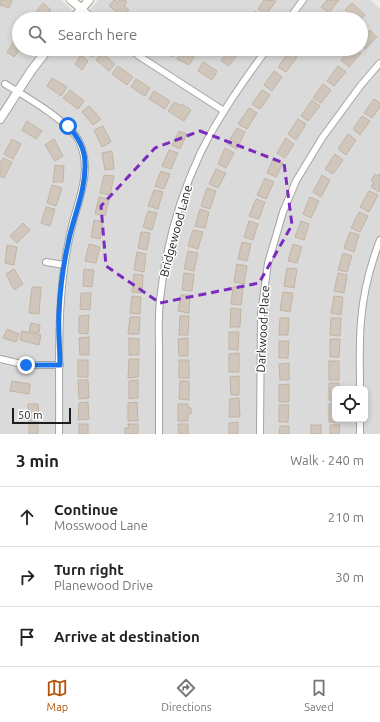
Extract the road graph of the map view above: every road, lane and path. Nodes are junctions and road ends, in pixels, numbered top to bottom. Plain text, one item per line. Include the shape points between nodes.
1 (71, 0) edge
2 (89, 0) edge
3 (303, 0) edge
4 (82, 9) junction
5 (79, 12) edge
6 (86, 12) edge
7 (294, 12) edge
8 (43, 56) edge
9 (139, 56) edge
10 (262, 56) edge
11 (380, 63) edge
12 (5, 84) dead end
13 (18, 92) junction
14 (224, 111) junction
15 (0, 120) edge
16 (380, 240) edge
17 (46, 262) dead end
18 (64, 265) junction
19 (0, 358) edge
20 (60, 365) junction
21 (360, 386) edge
22 (360, 422) edge
23 (59, 434) edge
24 (159, 434) edge
25 (260, 434) edge
26 (360, 434) edge

1 - 4 street
2 - 4 street
3 - 7 street
4 - 5 street
4 - 6 street
8 - 13 street
9 - 14 street
10 - 14 street, Bridgewood Lane
11 - 25 street, Darkwood Place via 322,138 296,181 283,212 268,263 261,314
12 - 13 street
13 - 15 street
13 - 18 street via 68,126 83,148 84,183
14 - 24 street, Bridgewood Lane via 187,185 167,257 160,301
16 - 21 street via 362,303
17 - 18 street
18 - 20 street via 59,313
19 - 20 street via 26,365
20 - 23 street
22 - 26 street

